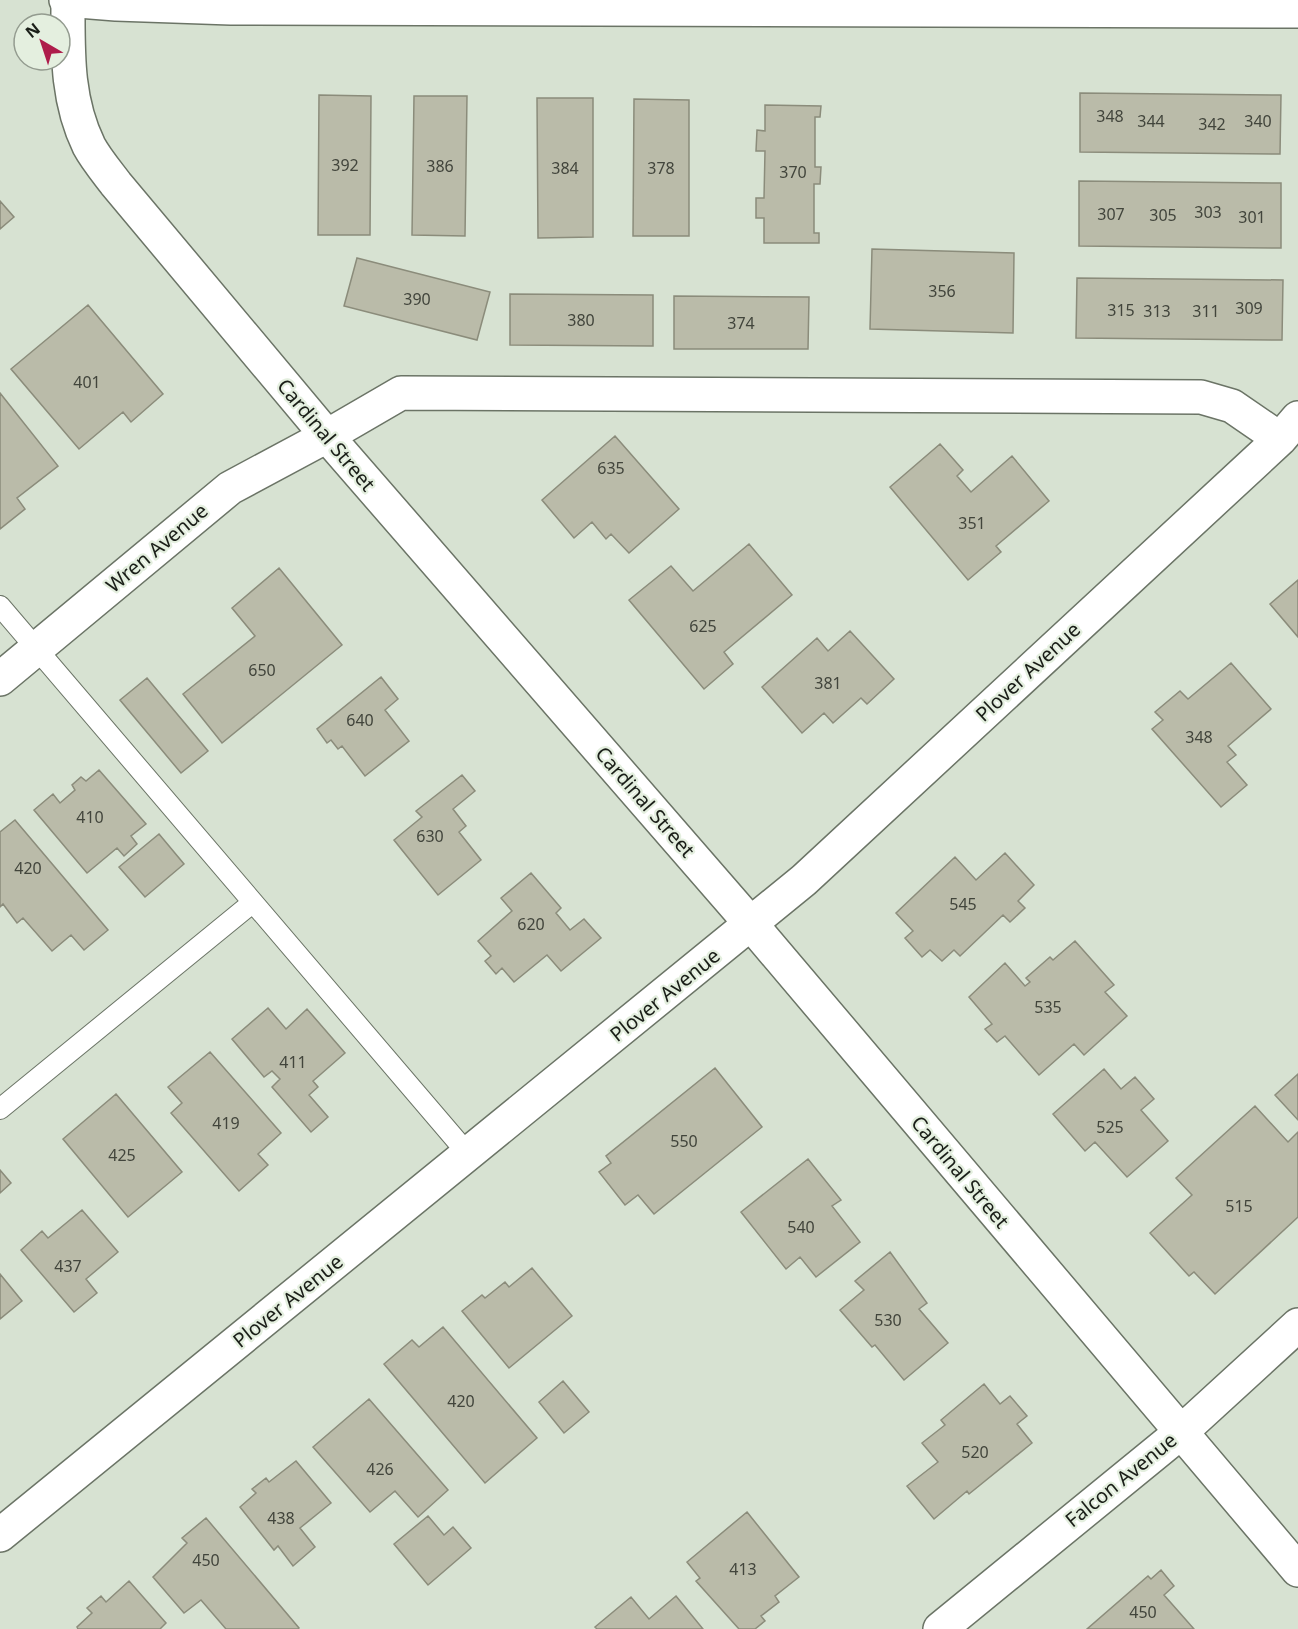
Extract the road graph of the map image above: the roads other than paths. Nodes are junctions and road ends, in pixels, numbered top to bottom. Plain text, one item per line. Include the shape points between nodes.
1 (67, 0) edge
2 (890, 5) edge
3 (1298, 11) edge
4 (1289, 429) edge
5 (327, 436) junction
6 (0, 606) edge
7 (36, 649) junction
8 (0, 679) edge
9 (252, 903) junction
10 (751, 924) junction
11 (0, 1109) edge
12 (468, 1154) junction
13 (1298, 1325) edge
14 (1180, 1432) junction
15 (0, 1535) edge
16 (1298, 1570) edge
17 (940, 1629) edge

1 - 2 street via 242,8
1 - 5 street, Cardinal Street via 68,69 73,102 90,147 116,184
2 - 3 street
4 - 5 street, Wren Avenue via 1201,397 400,393
4 - 10 street, Plover Avenue via 813,872
5 - 7 street, Wren Avenue via 230,488
5 - 10 street, Cardinal Street
6 - 7 lane
7 - 8 street, Wren Avenue
7 - 9 lane
9 - 11 lane
9 - 12 lane
10 - 12 street, Plover Avenue
10 - 14 street, Cardinal Street
12 - 15 street, Plover Avenue
13 - 14 street, Falcon Avenue
14 - 16 street, Cardinal Street
14 - 17 street, Falcon Avenue

